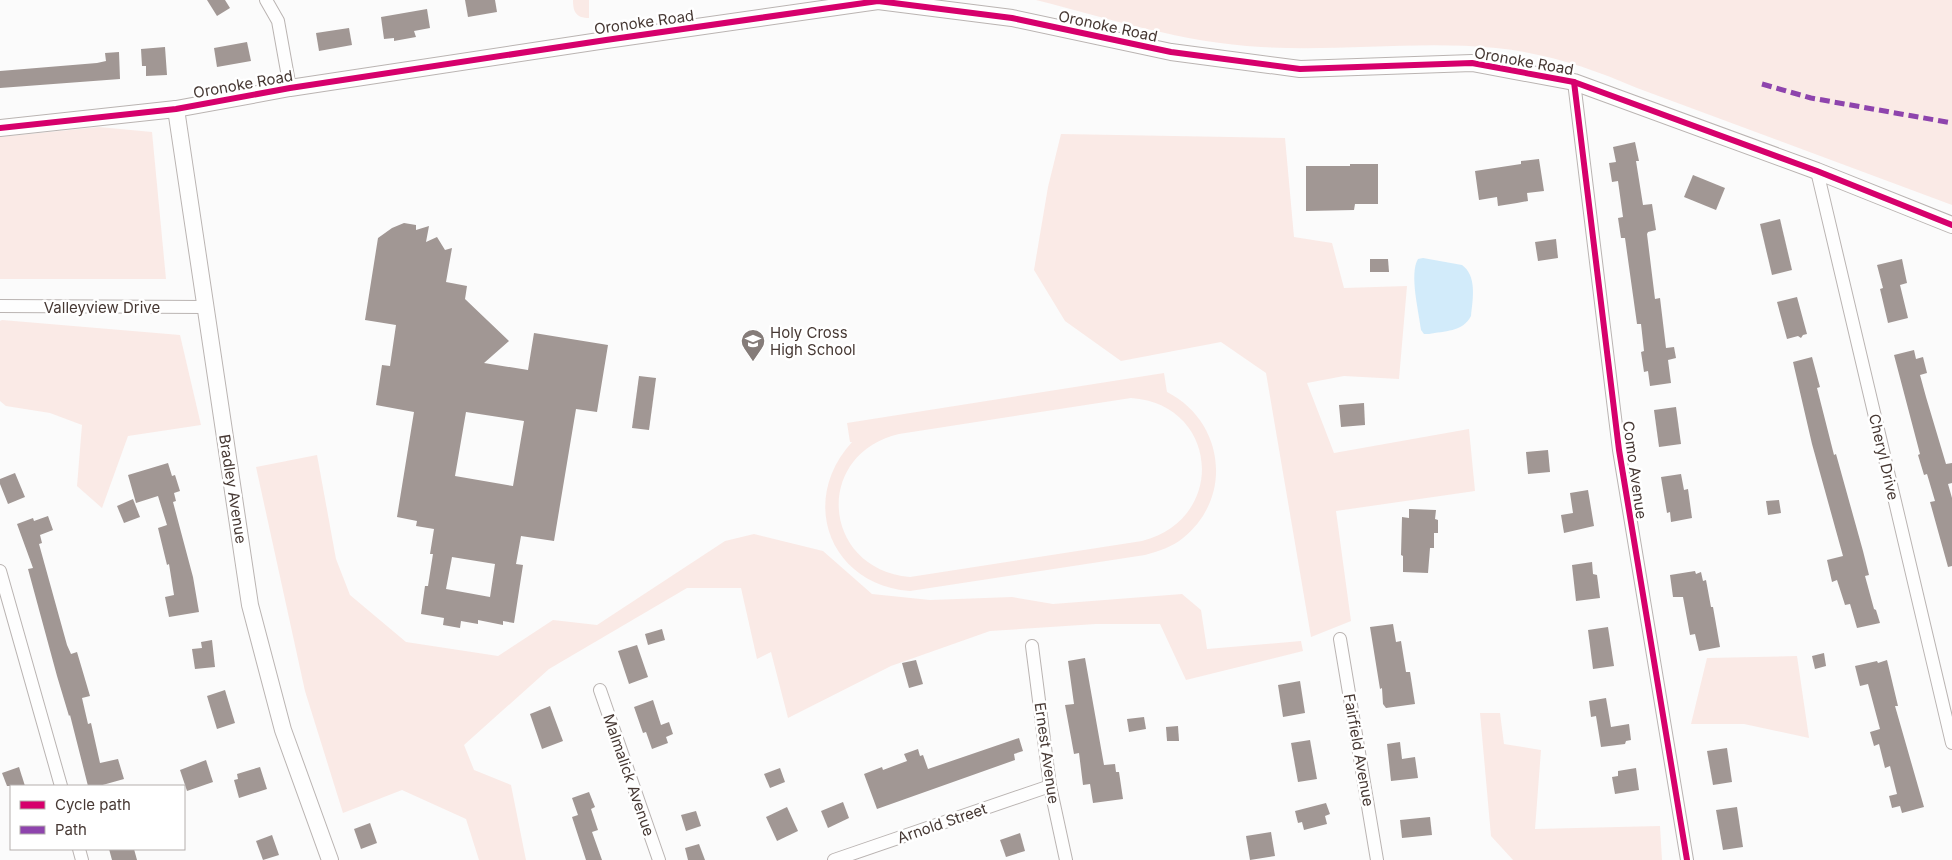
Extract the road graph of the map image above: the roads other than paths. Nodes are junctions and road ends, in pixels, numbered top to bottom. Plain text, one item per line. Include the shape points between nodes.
1 (266, 0) edge
2 (1574, 82) junction
3 (290, 88) junction
4 (176, 109) junction
5 (0, 128) edge
6 (1817, 171) junction
7 (1952, 225) edge
8 (0, 306) edge
9 (205, 307) junction
10 (0, 571) edge
11 (1340, 639) dead end
12 (1032, 646) dead end
13 (600, 690) dead end
14 (1952, 744) edge
15 (61, 785) edge
16 (1050, 786) junction
17 (330, 860) edge
18 (658, 860) edge
19 (834, 860) edge
20 (1066, 860) edge
21 (1377, 860) edge
22 (1687, 860) edge

1 - 3 street via 278,21
2 - 3 street, Oronoke Road via 1472,63 1300,69 1171,52 1012,18 878,2
2 - 6 street, Oronoke Road
2 - 22 street, Como Avenue via 1618,450
3 - 4 street, Oronoke Road
4 - 5 street, Oronoke Road
4 - 9 street, Bradley Avenue
6 - 7 street, Oronoke Road
6 - 14 street, Cheryl Drive
8 - 9 street, Valleyview Drive
9 - 17 street, Bradley Avenue via 250,605 283,730
10 - 15 street
11 - 21 street, Fairfield Avenue
12 - 16 street, Ernest Avenue
13 - 18 street, Malmalick Avenue
16 - 19 street, Arnold Street
16 - 20 street, Ernest Avenue

